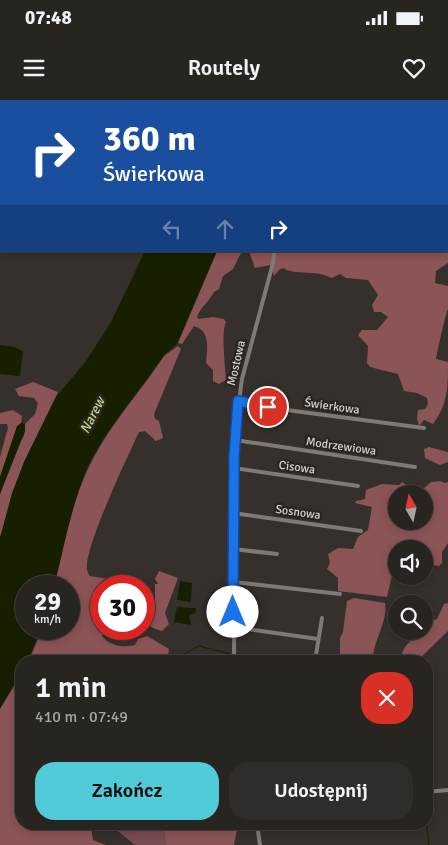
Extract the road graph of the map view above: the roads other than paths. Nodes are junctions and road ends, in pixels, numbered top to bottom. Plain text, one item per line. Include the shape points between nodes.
1 (274, 252) edge
2 (238, 401) junction
3 (424, 428) dead end
4 (234, 440) junction
5 (415, 467) dead end
6 (234, 468) junction
7 (358, 486) dead end
8 (234, 513) junction
9 (361, 531) dead end
10 (234, 549) junction
11 (277, 554) dead end
12 (233, 582) junction
13 (340, 594) dead end
14 (322, 618) dead end
15 (233, 627) junction
16 (318, 639) junction
17 (234, 655) edge
18 (316, 655) edge
19 (448, 790) edge
20 (433, 791) edge
21 (258, 830) edge
22 (260, 845) edge

1 - 2 street, Mostowa
2 - 3 street, Świerkowa
2 - 4 street, Mostowa
4 - 5 street, Modrzewiowa
4 - 6 street, Mostowa
6 - 7 street, Cisowa
6 - 8 street, Mostowa
8 - 9 street, Sosnowa
8 - 10 street, Mostowa
10 - 11 street
10 - 12 street, Mostowa
12 - 13 street
12 - 15 street, Mostowa
14 - 16 street
15 - 16 street
15 - 17 street, Mostowa
16 - 18 street
19 - 20 street
21 - 22 street

